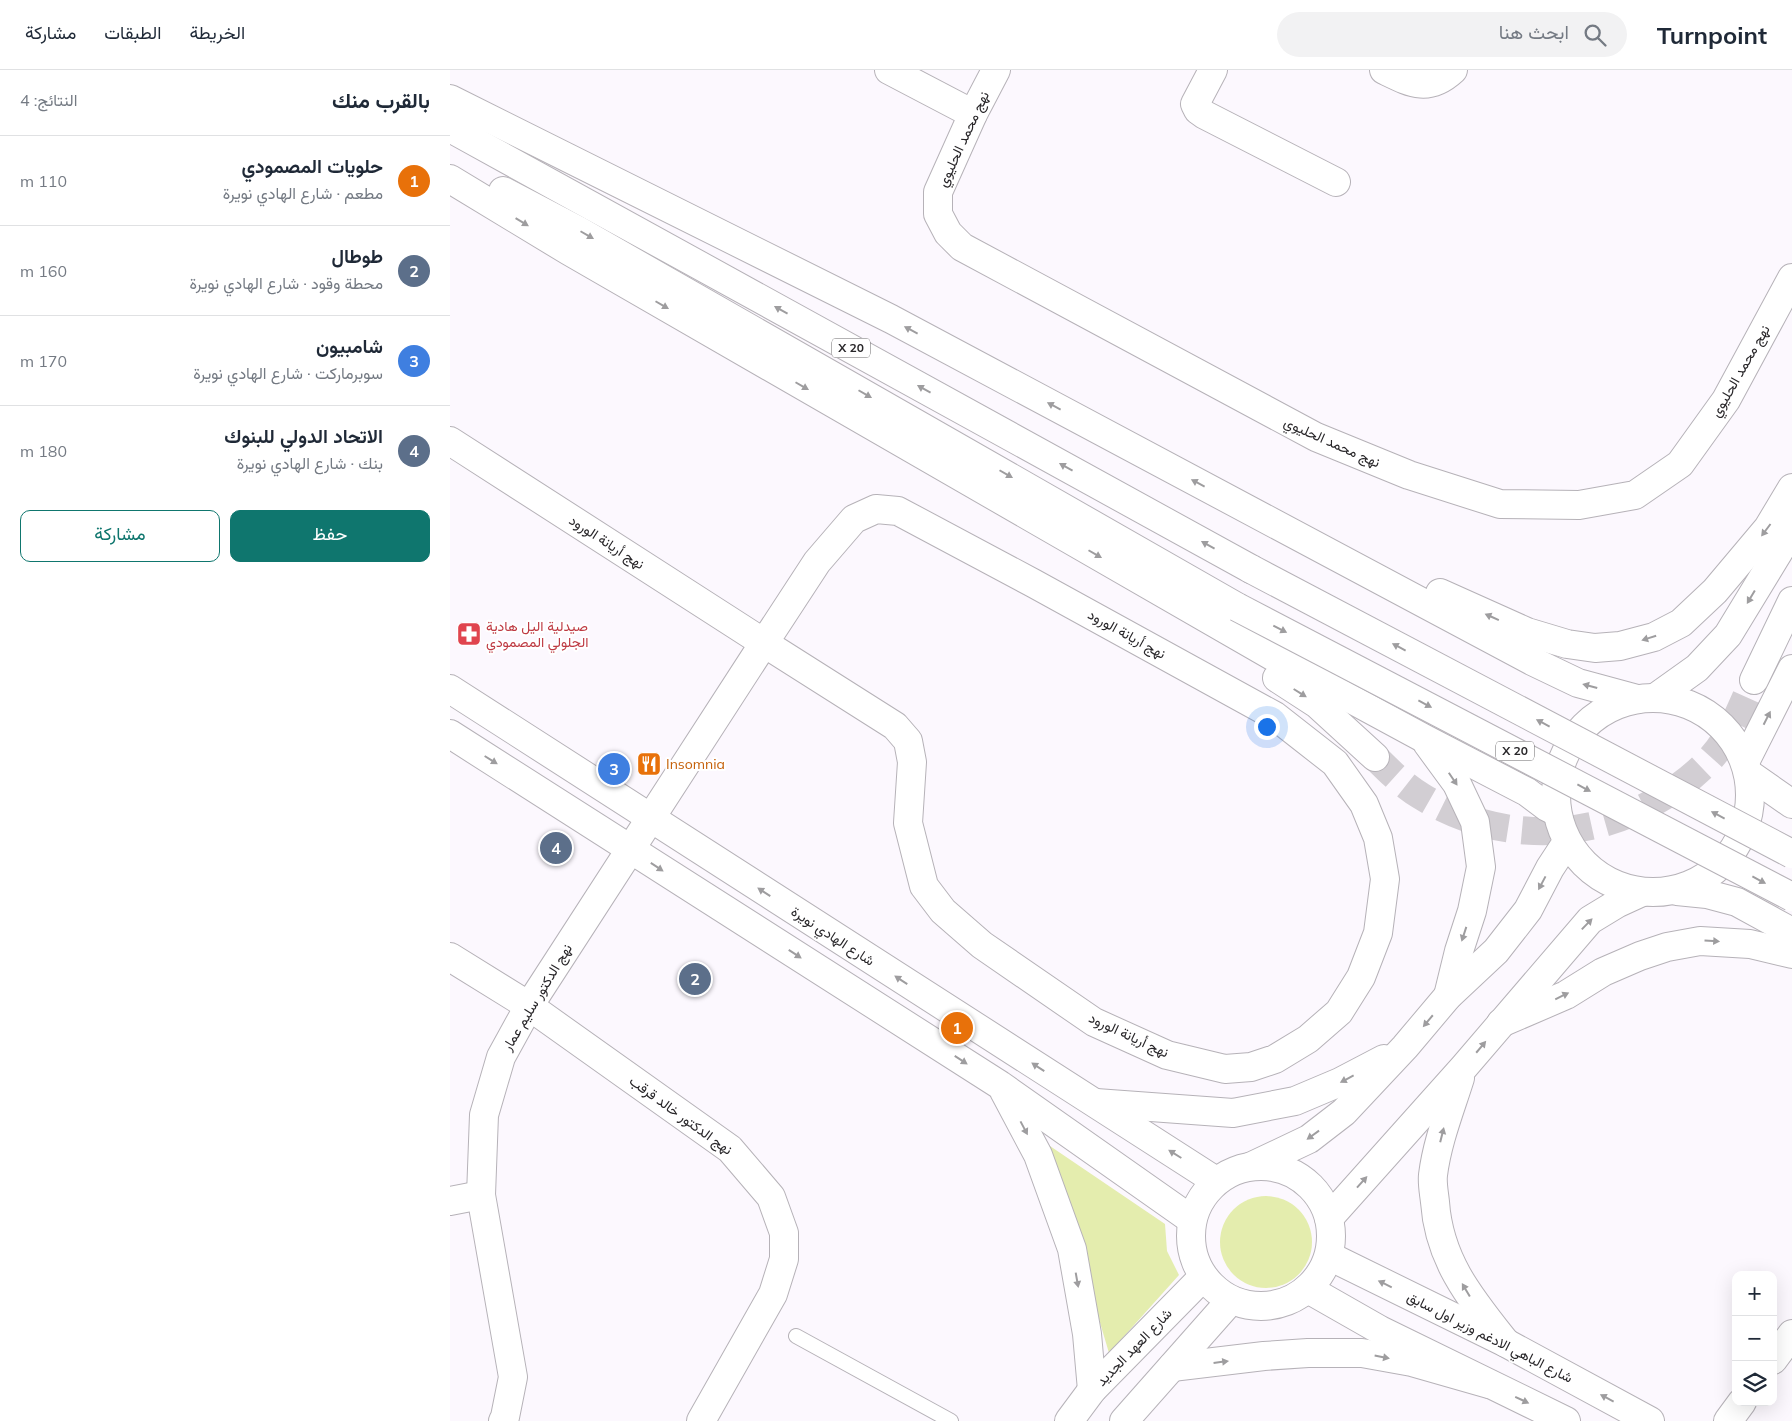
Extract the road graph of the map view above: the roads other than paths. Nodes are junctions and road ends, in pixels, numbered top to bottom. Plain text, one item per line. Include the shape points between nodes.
1 (889, 70) edge
2 (996, 70) edge
3 (1213, 70) edge
4 (1384, 70) edge
5 (1453, 70) edge
6 (450, 99) edge
7 (973, 114) junction
8 (450, 128) edge
9 (450, 165) edge
10 (450, 179) edge
11 (1336, 182) dead end
12 (1792, 278) edge
13 (873, 427) junction
14 (450, 442) edge
15 (1792, 488) edge
16 (1222, 496) junction
17 (1792, 524) edge
18 (1792, 601) edge
19 (764, 643) junction
20 (1792, 669) edge
21 (1754, 680) tunnel mouth
22 (450, 689) edge
23 (1646, 698) junction
24 (450, 734) edge
25 (1425, 739) junction
26 (1375, 757) tunnel mouth
27 (1747, 768) junction
28 (1792, 804) edge
29 (1557, 812) junction
30 (650, 819) junction
31 (1567, 842) junction
32 (631, 849) junction
33 (1792, 854) edge
34 (1672, 890) junction
35 (1642, 892) junction
36 (1792, 897) edge
37 (1792, 932) edge
38 (1792, 954) edge
39 (450, 957) edge
40 (1448, 996) junction
41 (529, 1006) junction
42 (1501, 1023) junction
43 (1405, 1048) junction
44 (1464, 1067) junction
45 (1000, 1085) junction
46 (1094, 1103) junction
47 (1252, 1166) junction
48 (1216, 1181) junction
49 (481, 1195) junction
50 (450, 1201) edge
51 (1329, 1218) junction
52 (1192, 1220) junction
53 (1329, 1256) junction
54 (1203, 1277) junction
55 (1308, 1289) junction
56 (1231, 1300) junction
57 (1792, 1334) edge
58 (796, 1336) dead end
59 (1506, 1343) junction
60 (1777, 1355) edge
61 (1172, 1367) junction
62 (1489, 1384) junction
63 (1092, 1390) junction
64 (1739, 1406) edge
65 (503, 1421) edge
66 (701, 1421) edge
67 (951, 1421) edge
68 (1069, 1421) edge
69 (1124, 1421) edge
70 (1566, 1421) edge
71 (1650, 1421) edge
72 (1728, 1421) edge

1 - 7 main road
2 - 7 main road, نهج محمد الحليوي
3 - 11 main road via 1195,104 1198,110
4 - 5 main road via 1413,84 1430,84
16 -> 6 main road via 891,319
7 - 12 main road, نهج محمد الحليوي via 938,192 938,214 948,233 962,247 1316,437 1410,475 1500,504 1579,505 1635,495 1680,464 1726,400
33 -> 8 main road, X 20, bridge via 1251,569
9 -> 36 main road, X 20, bridge via 579,231 1237,606
10 -> 13 main road
13 -> 25 main road via 1271,656
13 -> 26 main road via 1070,561 1318,704
14 - 19 main road, نهج أريانة الورود
15 -> 16 main road via 1768,528 1715,591 1681,623 1654,637 1620,646 1595,648 1567,644 1527,632
23 -> 16 main road via 1578,683
17 -> 23 main road via 1784,543 1728,635 1697,668
18 - 21 main road
19 - 19 main road, نهج أريانة الورود via 895,726 908,741 912,762 908,823 924,886 943,911 982,945 1094,1022 1167,1055 1225,1069 1250,1067 1275,1059 1308,1039 1339,1012 1362,977 1378,932 1385,879 1378,838 1364,804 1335,763 1275,716 898,511 876,510 854,519 818,562
19 - 30 main road, نهج أريانة الورود
27 -> 20 main road
22 - 30 main road, شارع الهادي نويرة
23 - 27 main road via 1684,702 1710,716 1731,736
23 - 29 main road via 1608,708 1583,726 1565,752 1556,781
24 -> 32 main road
25 - 29 main road via 1527,792
25 -> 40 main road via 1457,784 1475,822 1481,868
27 - 28 main road
27 - 34 main road via 1751,804 1743,834 1726,861 1702,880
29 - 31 main road
30 - 32 main road, نهج الدكتور سليم عمار
46 -> 30 main road, شارع الهادي نويرة
31 - 35 main road via 1586,866 1612,883
31 -> 40 main road via 1528,910 1496,951
32 - 41 main road, نهج الدكتور سليم عمار
32 -> 45 main road
34 - 35 main road
34 - 37 main road via 1737,902
42 -> 35 main road via 1590,920
42 -> 38 main road via 1566,995 1604,972 1667,947 1700,941 1750,944
39 - 41 main road, نهج الدكتور خالد قرقب
40 -> 43 main road
41 - 49 main road, نهج الدكتور سليم عمار via 501,1057 484,1115
41 - 66 main road, نهج الدكتور خالد قرقب via 730,1149 771,1197 784,1233 784,1259 773,1294
44 -> 42 main road
43 -> 46 main road via 1295,1101 1233,1113
43 -> 47 main road via 1344,1112 1309,1139
51 -> 44 main road
59 -> 44 main road via 1449,1263 1436,1217 1433,1176 1442,1132
45 - 52 main road
45 -> 63 main road via 1038,1155 1072,1248 1087,1334
48 -> 46 main road, شارع الهادي نويرة
47 - 48 main road via 1233,1171
47 - 51 main road via 1277,1168 1300,1178 1319,1195
48 - 52 main road via 1201,1198
49 - 50 main road
49 - 65 main road, نهج الدكتور سليم عمار via 513,1377
51 - 53 main road via 1332,1237
52 - 54 main road via 1192,1250
53 - 55 main road via 1321,1274
59 -> 53 main road, شارع الباهي الادغم وزير اول سابق
54 - 56 main road
54 - 63 main road, شارع العهد الجديد
55 - 56 main road via 1291,1300 1271,1306 1250,1306
55 - 62 main road via 1380,1330
56 - 61 main road
57 - 60 main road
58 - 67 lane
71 -> 59 main road, شارع الباهي الادغم وزير اول سابق
61 -> 62 main road via 1290,1354 1362,1353 1412,1362
61 - 69 main road
62 -> 70 main road
63 - 68 main road, شارع العهد الجديد
64 - 72 main road

